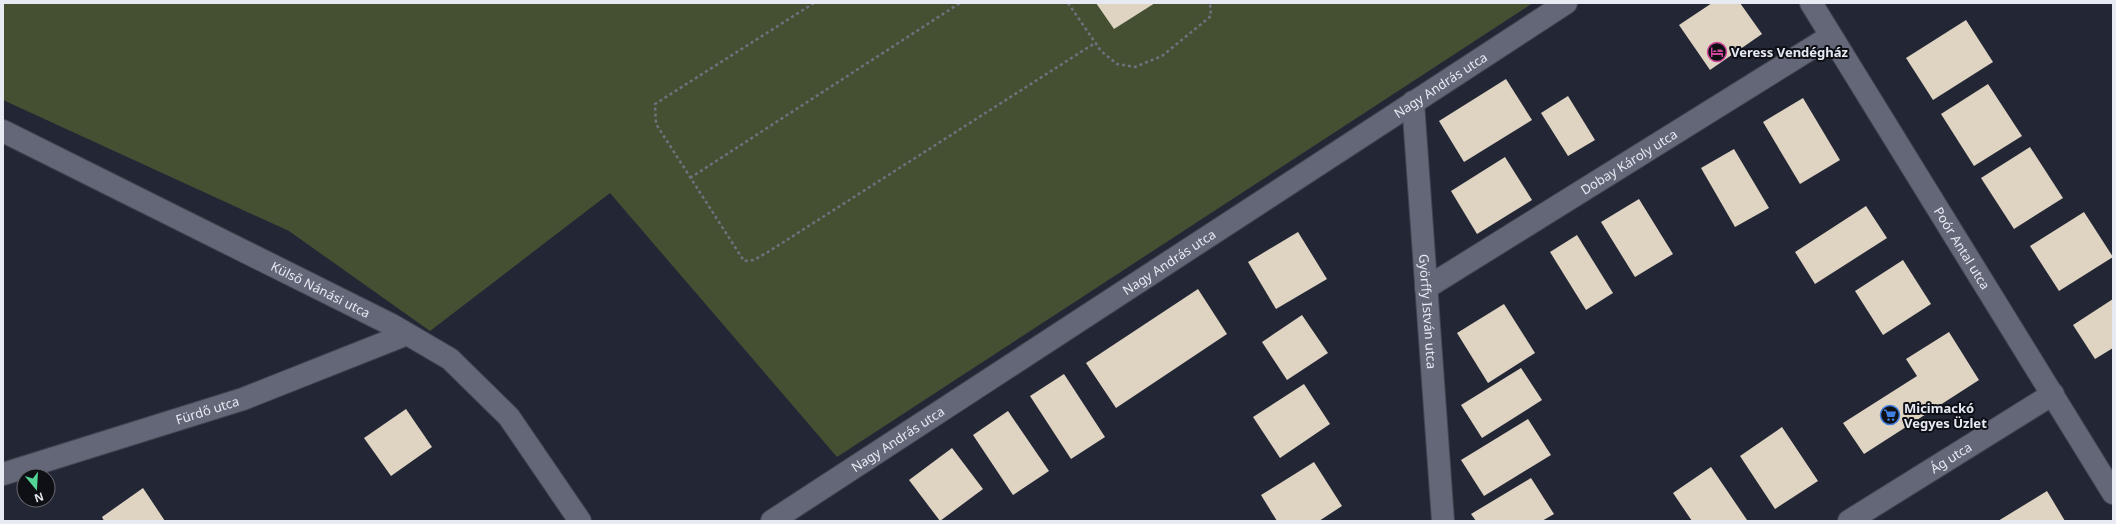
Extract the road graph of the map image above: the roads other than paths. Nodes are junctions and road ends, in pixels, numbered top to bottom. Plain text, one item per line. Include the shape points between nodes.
1 (1566, 3) edge
2 (1811, 3) edge
3 (1831, 36) junction
4 (1413, 102) junction
5 (3, 131) edge
6 (1426, 288) junction
7 (407, 334) junction
8 (2052, 394) junction
9 (3, 474) edge
10 (2113, 493) edge
11 (580, 521) edge
12 (772, 521) edge
13 (1443, 521) edge
14 (1849, 521) edge

1 - 4 street, Nagy András utca
2 - 3 street, Poór Antal utca
3 - 6 street, Dobay Károly utca
3 - 8 street, Poór Antal utca
4 - 6 street, Györffy István utca
4 - 12 street, Nagy András utca
5 - 7 street, Külső Nánási utca
6 - 13 street, Györffy István utca
7 - 9 street, Fürdő utca via 243,399
7 - 11 street, Külső Nánási utca via 450,359 509,417
8 - 10 street, Poór Antal utca
8 - 14 street, Ág utca

